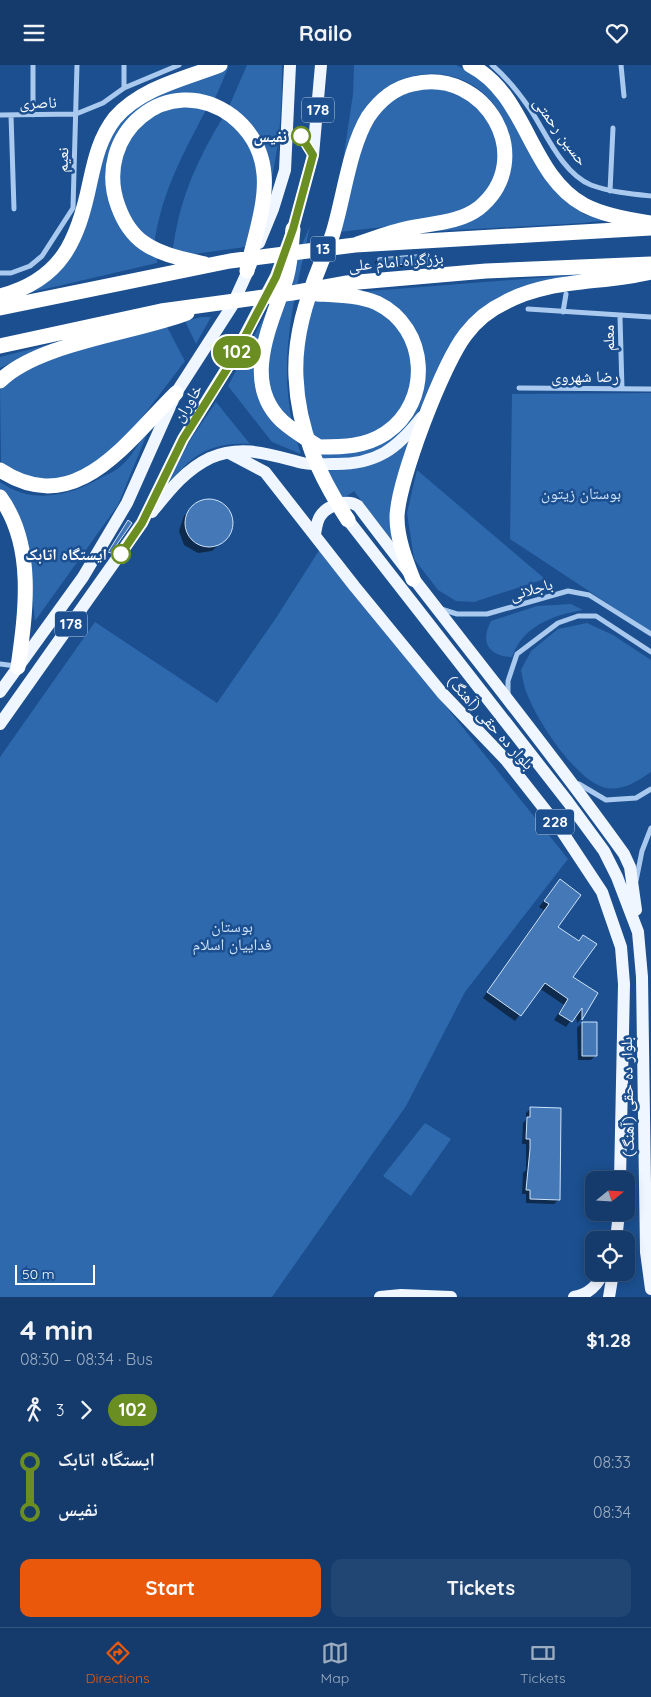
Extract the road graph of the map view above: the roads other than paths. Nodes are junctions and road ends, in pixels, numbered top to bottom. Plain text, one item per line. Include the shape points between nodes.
1 (33, 65) edge
2 (76, 65) edge
3 (124, 65) edge
4 (179, 65) edge
5 (220, 65) edge
6 (290, 65) edge
7 (322, 65) edge
8 (470, 65) edge
9 (492, 65) edge
10 (621, 65) edge
11 (124, 88) junction
12 (624, 95) dead end
13 (76, 114) junction
14 (0, 115) edge
15 (11, 115) junction
16 (33, 115) junction
17 (613, 128) dead end
18 (610, 191) junction
19 (651, 196) edge
20 (14, 209) dead end
21 (266, 210) junction
22 (651, 223) edge
23 (651, 228) edge
24 (293, 229) junction
25 (355, 245) junction
26 (651, 264) edge
27 (208, 265) junction
28 (248, 271) joint
29 (651, 271) edge
30 (0, 273) edge
31 (292, 293) junction
32 (566, 294) dead end
33 (0, 296) edge
34 (209, 305) junction
35 (0, 308) edge
36 (528, 309) dead end
37 (563, 312) junction
38 (620, 317) junction
39 (651, 317) edge
40 (0, 346) edge
41 (0, 381) edge
42 (519, 388) dead end
43 (622, 389) junction
44 (651, 389) edge
45 (176, 393) junction
46 (432, 405) junction
47 (229, 453) junction
48 (0, 470) edge
49 (0, 497) edge
50 (348, 520) joint
51 (142, 523) junction
52 (315, 534) junction
53 (413, 579) junction
54 (438, 608) junction
55 (651, 634) edge
56 (651, 652) edge
57 (0, 664) edge
58 (18, 667) junction
59 (0, 693) edge
60 (508, 700) junction
61 (0, 724) edge
62 (567, 776) junction
63 (651, 789) edge
64 (651, 828) edge
65 (634, 891) junction
66 (636, 925) junction
67 (620, 1171) edge
68 (599, 1281) edge
69 (612, 1281) edge
70 (651, 1289) edge
71 (380, 1297) edge
72 (450, 1297) edge
73 (574, 1297) edge
74 (609, 1297) edge

1 - 16 street
2 - 13 street, نعیم
3 - 11 street
4 - 11 street
5 - 33 highway via 144,96 116,118 99,146 76,233 68,251 43,277
6 - 21 main road, 178 via 285,170
7 - 24 main road, خاوران / 178 via 313,155
8 - 22 highway via 504,93 542,161 566,192 585,206
9 - 18 street, حسین رحمتی via 528,107 576,176
10 - 12 street
11 - 13 street via 103,103
13 - 16 street, ناصری
13 - 30 street, نعیم via 73,207 42,256 30,266
14 - 15 street, ناصری
15 - 16 street, ناصری
15 - 20 street
17 - 18 street
18 - 19 street, حسین رحمتی
21 - 27 highway via 262,159 249,132 226,112 209,102 185,99 153,109 133,124 117,148 112,169 113,187 122,218 144,243
21 - 28 highway
23 - 25 highway, بزرگراه امام علی / 13
24 - 31 highway via 286,279 267,334 261,369 268,400 282,421 319,447 351,447 371,441 396,426 409,408 417,386 419,361 410,334 401,321 383,307 365,299
24 - 51 main road, خاوران / 178 via 276,277 232,361 183,439
25 - 27 highway, بزرگراه امام علی / 13
25 - 50 highway via 406,229 455,219 479,208 490,196 502,172 504,143 498,124 478,97 445,82 425,81 399,88 378,104 368,117 333,235 305,306 296,342 296,377 303,426 323,479
26 - 31 highway, بزرگراه امام علی / 13 via 422,276 347,283
27 - 35 highway, بزرگراه امام علی / 13
28 - 45 main road, خاوران / 178 via 212,341
29 - 46 highway via 554,286 504,302 482,317 466,335
31 - 34 highway, بزرگراه امام علی / 13
32 - 37 street
34 - 40 highway, بزرگراه امام علی / 13 via 161,311
34 - 41 highway via 164,322 43,355 18,366
36 - 37 street
37 - 38 street
38 - 39 street
38 - 43 street, معلم
42 - 43 street, رضا شهروی
43 - 44 street, رضا شهروی
45 - 48 highway via 111,459 78,480 38,487
45 - 58 main road, خاوران / 178 via 127,503 83,577
46 - 47 main road via 400,443 364,462 344,465 304,463 253,450
46 - 53 highway via 400,491 397,518 402,550
47 - 51 main road via 212,457 188,471
47 - 52 main road, بلوار ده حقی (آهنگ) via 265,473
49 - 58 highway via 12,513 23,549 26,594
50 - 66 main road, بلوار ده حقی (آهنگ) / 228 via 604,851
51 - 61 main road, خاوران / 178
52 - 53 main road via 318,520 329,507 354,503
52 - 67 main road, بلوار ده حقی (آهنگ) / 228 via 442,693 506,760 602,892 621,947 624,984
53 - 54 main road
54 - 55 street, باجلانی via 457,614 487,615 568,591 589,595
54 - 60 main road
56 - 60 street via 596,616 578,616 558,623 517,654 508,681
57 - 58 street
58 - 59 main road, خاوران / 178
60 - 62 main road
62 - 63 street via 606,800 636,798
62 - 65 main road via 624,854
64 - 65 street via 642,851
65 - 66 main road
66 - 70 main road, بلوار ده حقی (آهنگ) / 228 via 642,977 646,1252
68 - 73 main road via 585,1295
69 - 74 main road
71 - 72 main road

